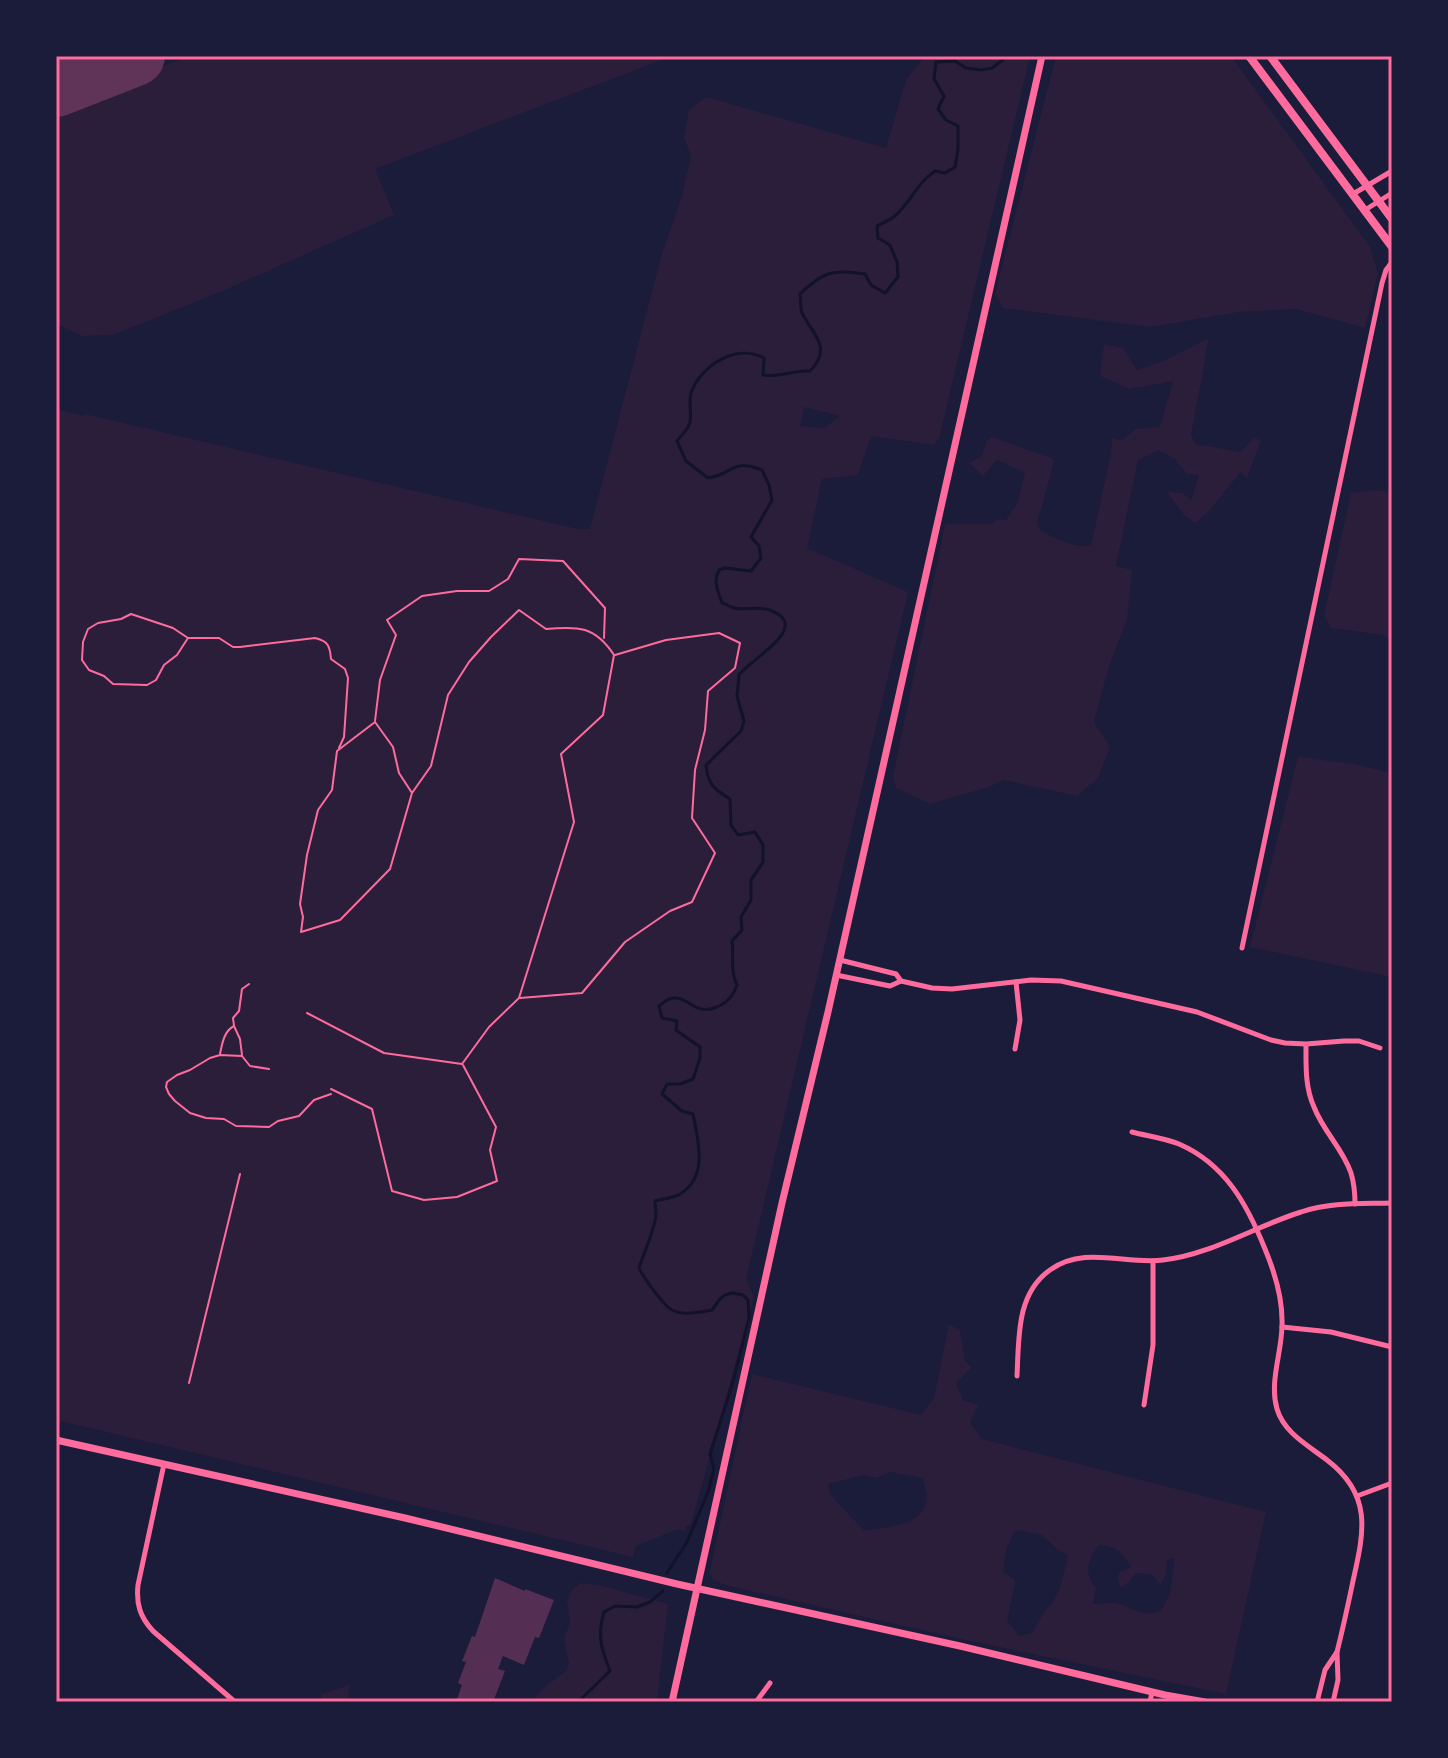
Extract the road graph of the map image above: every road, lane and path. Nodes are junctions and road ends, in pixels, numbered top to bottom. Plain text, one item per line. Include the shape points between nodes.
1 (1042, 56) edge
2 (1249, 56) edge
3 (1270, 56) edge
4 (1392, 171) edge
5 (1367, 186) junction
6 (1392, 193) edge
7 (1353, 194) junction
8 (1379, 201) junction
9 (1365, 210) junction
10 (1392, 219) edge
11 (1392, 247) edge
12 (1392, 262) edge
13 (188, 638) junction
14 (604, 640) junction
15 (614, 655) junction
16 (375, 722) junction
17 (337, 751) junction
18 (412, 793) junction
19 (1242, 948) dead end
20 (839, 959) junction
21 (835, 975) junction
22 (901, 981) junction
23 (1016, 982) junction
24 (249, 984) dead end
25 (519, 998) junction
26 (307, 1013) dead end
27 (234, 1026) junction
28 (1306, 1044) junction
29 (1380, 1048) dead end
30 (1015, 1049) dead end
31 (220, 1055) junction
32 (242, 1056) junction
33 (462, 1064) junction
34 (269, 1069) dead end
35 (1132, 1132) dead end
36 (240, 1174) dead end
37 (1392, 1203) edge
38 (1355, 1204) junction
39 (1257, 1228) junction
40 (1153, 1261) junction
41 (1282, 1327) junction
42 (1392, 1347) edge
43 (1017, 1376) dead end
44 (189, 1383) dead end
45 (1144, 1405) dead end
46 (56, 1440) edge
47 (164, 1464) junction
48 (1392, 1483) edge
49 (1357, 1496) junction
50 (696, 1589) junction
51 (1337, 1652) junction
52 (770, 1683) dead end
53 (1152, 1692) junction
54 (1164, 1698) edge
55 (235, 1702) edge
56 (672, 1702) edge
57 (756, 1702) edge
58 (1150, 1702) edge
59 (1205, 1702) edge
60 (1317, 1702) edge
61 (1333, 1702) edge

1 - 20 main road
2 - 7 main road
3 - 5 main road
4 - 5 street
5 - 7 street
5 - 8 main road
6 - 8 street
7 - 9 main road
8 - 9 street
8 - 10 main road
9 - 11 main road
12 - 19 street via 1382,283
13 - 13 path via 131,614 88,629 82,660 113,684 147,685
13 - 17 path via 219,638 233,647 324,640 331,659 348,678 344,737
14 - 15 path
14 - 16 path via 605,608 563,561 519,559 508,579 489,591 422,596 387,620 396,635 380,680
14 - 18 path via 576,627 546,629 519,610 469,662 448,695 431,766
15 - 25 path via 603,715 561,754 574,822
15 - 25 path via 666,640 719,633 740,643 735,668 708,691 695,770 692,818 715,853 692,902 625,942 582,993
16 - 17 path
16 - 18 path via 393,747 399,773
17 - 18 path via 332,790 318,810 307,855 301,932 340,920 390,869
20 - 21 main road
20 - 22 street via 896,974
21 - 22 street via 890,986
21 - 50 main road
22 - 23 street via 943,989
23 - 28 street via 1071,983 1197,1012 1271,1040
23 - 30 street via 1020,1020
24 - 27 path via 242,989
25 - 33 path
26 - 33 path via 384,1053
27 - 31 path
27 - 32 path
28 - 29 street via 1359,1041
28 - 38 street via 1312,1103 1347,1163
31 - 32 path
31 - 33 path via 167,1082 169,1094 190,1113 236,1126 269,1127 299,1116 331,1092 372,1109 392,1191 424,1200 457,1197 497,1181 490,1150 496,1127
32 - 34 path via 250,1066
35 - 39 street via 1180,1145 1220,1171
36 - 44 path
37 - 38 street
38 - 39 street via 1304,1211
39 - 40 street via 1187,1256
39 - 41 street via 1277,1282
40 - 43 street via 1088,1257 1048,1271 1022,1313
40 - 45 street via 1153,1345
41 - 42 street
41 - 49 street via 1275,1390 1281,1419 1338,1469
46 - 47 main road
47 - 50 main road
47 - 55 street via 138,1585 139,1610 153,1631
48 - 49 street
49 - 51 street via 1361,1545
50 - 53 main road
50 - 56 main road
51 - 60 street via 1325,1670
51 - 61 street
52 - 57 street
53 - 54 main road
53 - 58 street
54 - 59 main road

